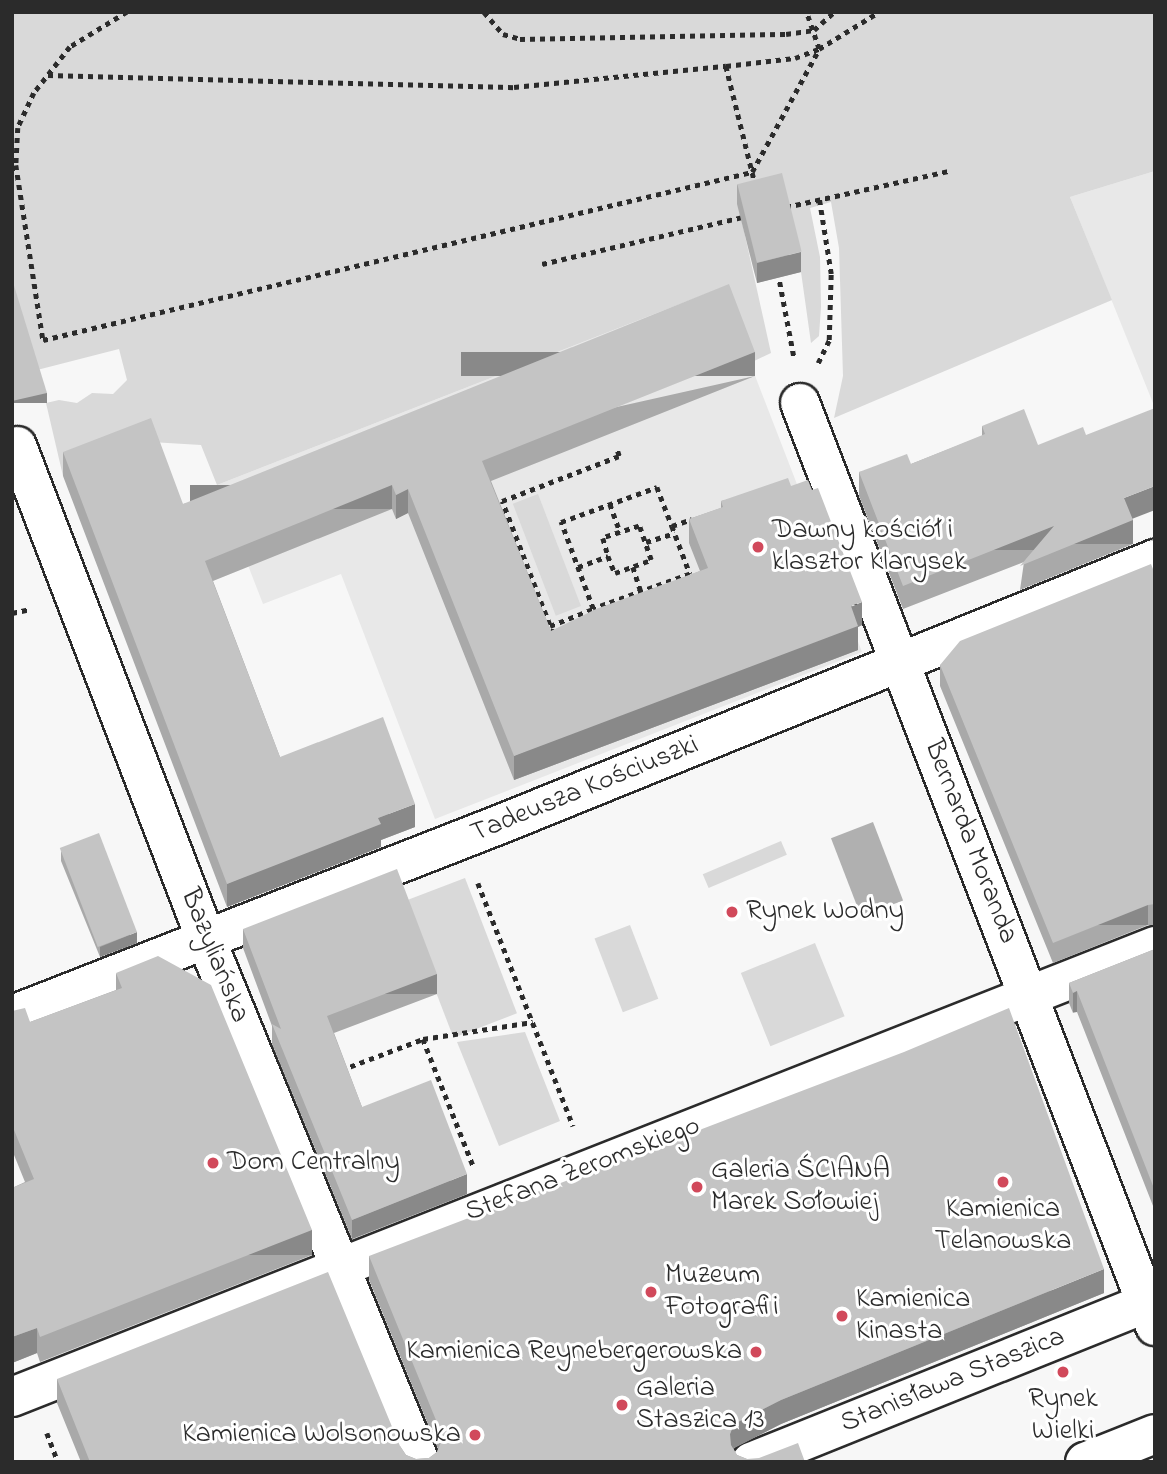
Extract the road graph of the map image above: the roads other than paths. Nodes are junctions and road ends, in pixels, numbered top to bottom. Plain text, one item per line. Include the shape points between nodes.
1 (800, 403) dead end
2 (17, 446) dead end
3 (1155, 559) edge
4 (901, 660) junction
5 (207, 942) junction
6 (1155, 946) edge
7 (1028, 995) junction
8 (12, 1015) edge
9 (340, 1265) junction
10 (1148, 1303) edge
11 (12, 1397) edge
12 (1155, 1434) edge
13 (420, 1462) edge
14 (751, 1462) edge
15 (1085, 1462) edge

1 - 4 street, Bernarda Moranda
2 - 5 street, Bazyliańska
3 - 4 street, Tadeusza Kościuszki
4 - 5 street, Tadeusza Kościuszki
4 - 7 street, Bernarda Moranda
5 - 8 street, Tadeusza Kościuszki
5 - 9 street, Bazyliańska
6 - 7 street, Stefana Żeromskiego
7 - 9 street, Stefana Żeromskiego
7 - 10 street, Bernarda Moranda
9 - 11 street, Stefana Żeromskiego
9 - 13 street, Bazyliańska
10 - 14 street, Stanisława Staszica
12 - 15 street

